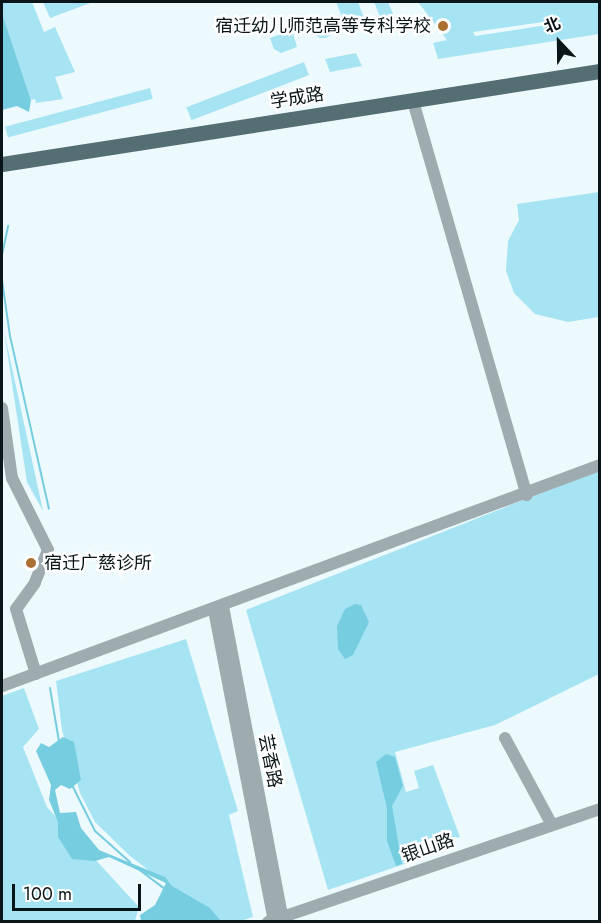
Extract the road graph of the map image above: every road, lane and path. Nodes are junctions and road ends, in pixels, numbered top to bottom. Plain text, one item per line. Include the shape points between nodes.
1 (600, 71) edge
2 (600, 80) edge
3 (416, 108) junction
4 (2, 164) edge
5 (2, 173) edge
6 (2, 408) edge
7 (600, 465) edge
8 (527, 495) junction
9 (218, 608) junction
10 (36, 674) junction
11 (2, 686) edge
12 (505, 738) dead end
13 (600, 809) edge
14 (552, 825) junction
15 (276, 920) edge

1 - 4 main road, 学成路
2 - 3 main road, 学成路
3 - 5 main road, 学成路
3 - 8 street
6 - 10 street via 12,478 48,550 35,583 16,609
7 - 8 street
8 - 9 street
9 - 10 street
9 - 15 street, 芸香路
10 - 11 street
12 - 14 street
13 - 14 street, 银山路
14 - 15 street, 银山路

